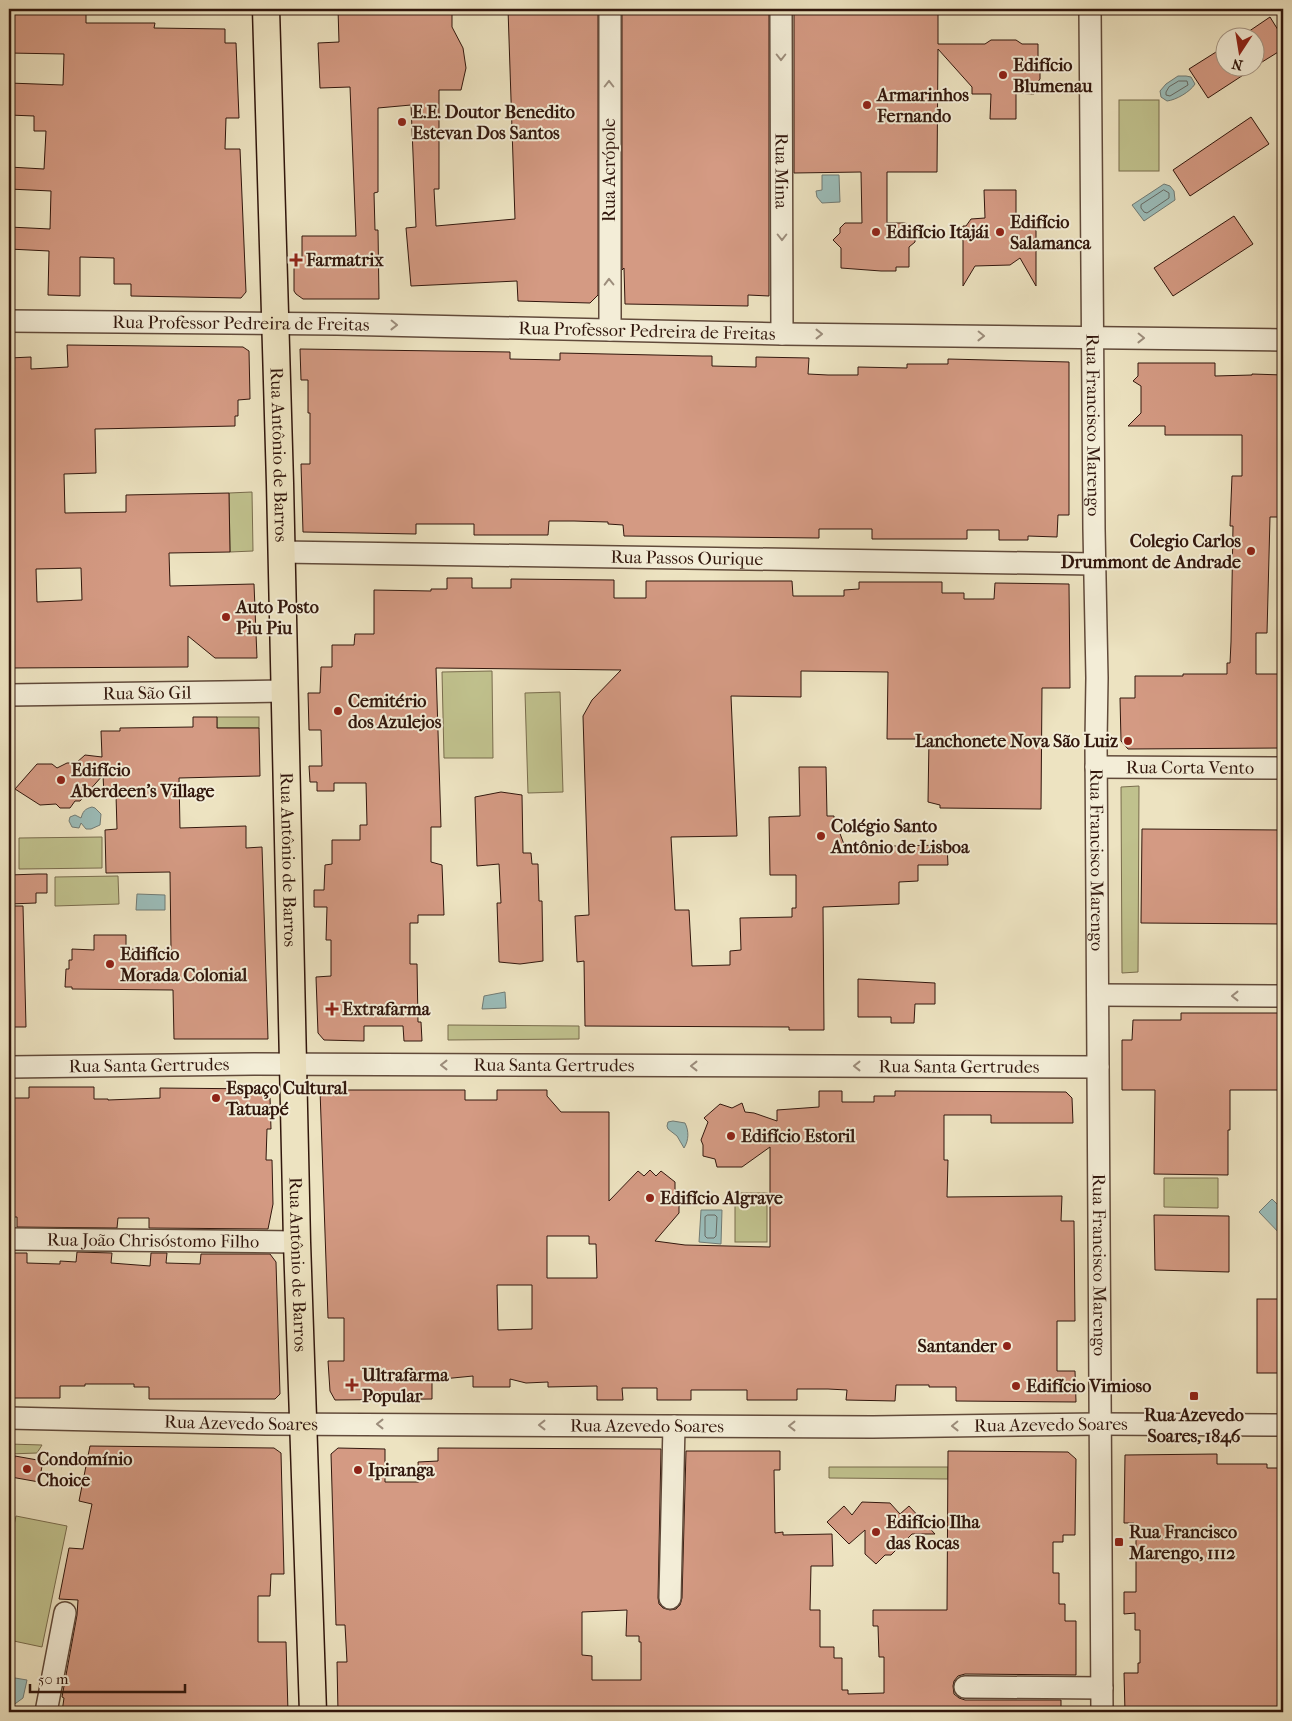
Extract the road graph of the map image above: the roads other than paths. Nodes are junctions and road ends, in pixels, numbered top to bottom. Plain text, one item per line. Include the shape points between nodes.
1 (266, 9) edge
2 (610, 9) edge
3 (781, 9) edge
4 (1090, 9) edge
5 (9, 321) edge
6 (275, 323) junction
7 (610, 330) junction
8 (782, 334) junction
9 (1092, 338) junction
10 (1283, 340) edge
11 (282, 552) junction
12 (1094, 564) junction
13 (284, 691) junction
14 (9, 695) edge
15 (1096, 768) junction
16 (1283, 768) edge
17 (1098, 995) junction
18 (1283, 996) edge
19 (292, 1065) junction
20 (9, 1067) edge
21 (1098, 1067) junction
22 (9, 1239) edge
23 (297, 1242) junction
24 (9, 1418) edge
25 (303, 1424) junction
26 (1100, 1424) junction
27 (1283, 1425) edge
28 (674, 1426) junction
29 (670, 1598) dead end
30 (65, 1613) dead end
31 (965, 1687) dead end
32 (1102, 1688) junction
33 (46, 1712) edge
34 (313, 1712) edge
35 (1102, 1712) edge

1 - 6 main road, Rua Antônio de Barros
7 -> 2 street, Rua Acrópole
3 -> 8 street, Rua Mina
4 - 9 street, Rua Francisco Marengo
5 - 6 street, Rua Professor Pedreira de Freitas
6 -> 7 street, Rua Professor Pedreira de Freitas
6 - 11 main road, Rua Antônio de Barros
7 - 8 street, Rua Professor Pedreira de Freitas
8 -> 9 street, Rua Professor Pedreira de Freitas
9 -> 10 street, Rua Professor Pedreira de Freitas
9 - 12 street, Rua Francisco Marengo
11 - 12 street, Rua Passos Ourique
11 - 13 main road, Rua Antônio de Barros
12 - 15 street, Rua Francisco Marengo
13 - 14 street, Rua São Gil
13 - 19 main road, Rua Antônio de Barros
15 - 16 street, Rua Corta Vento
15 - 17 street, Rua Francisco Marengo
18 -> 17 street
17 - 21 street, Rua Francisco Marengo
19 - 20 street, Rua Santa Gertrudes
21 -> 19 street, Rua Santa Gertrudes
19 - 23 main road, Rua Antônio de Barros
21 - 26 street, Rua Francisco Marengo
22 - 23 street, Rua João Chrisóstomo Filho
23 - 25 main road, Rua Antônio de Barros
24 - 25 street, Rua Azevedo Soares
28 -> 25 street, Rua Azevedo Soares
25 - 34 main road, Rua Antônio de Barros
26 - 27 street, Rua Azevedo Soares
26 -> 28 street, Rua Azevedo Soares
26 - 32 street, Rua Francisco Marengo
28 - 29 street
30 - 33 street
31 - 32 street
32 - 35 street, Rua Francisco Marengo

